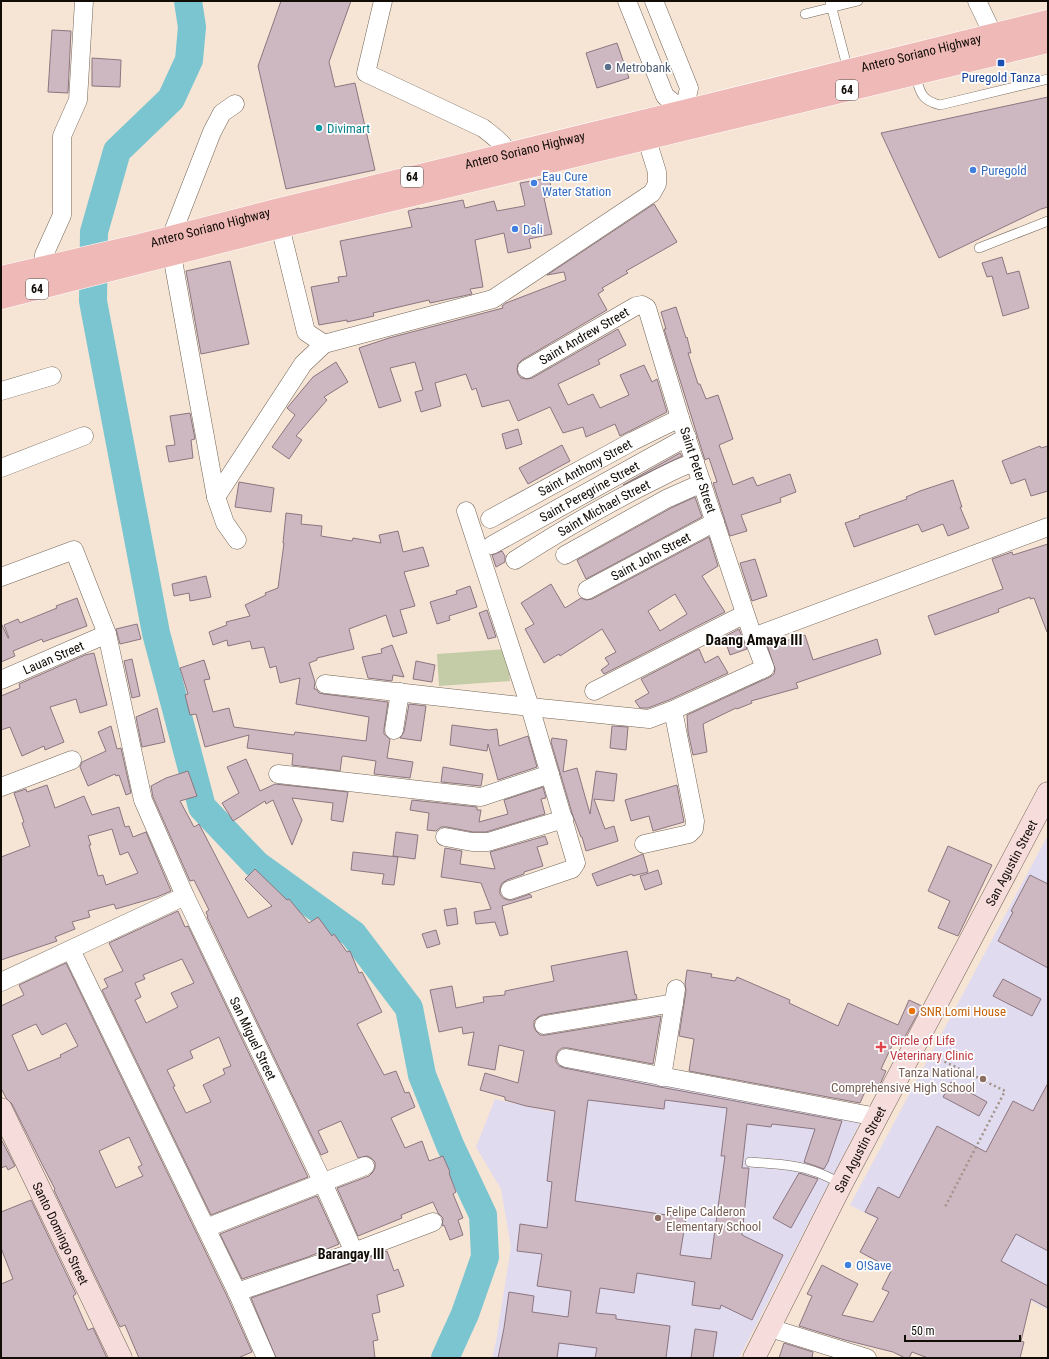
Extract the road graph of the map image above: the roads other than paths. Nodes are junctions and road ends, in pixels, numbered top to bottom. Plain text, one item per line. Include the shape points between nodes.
1 (84, 1) edge
2 (383, 1) edge
3 (627, 1) edge
4 (654, 1) edge
5 (858, 1) edge
6 (977, 1) edge
7 (830, 4) edge
8 (805, 14) dead end
9 (1048, 21) edge
10 (1048, 42) edge
11 (997, 44) junction
12 (912, 64) junction
13 (848, 70) junction
14 (1048, 79) edge
15 (235, 104) dead end
16 (687, 120) junction
17 (644, 131) junction
18 (512, 162) junction
19 (278, 219) junction
20 (1048, 221) edge
21 (172, 246) junction
22 (979, 248) dead end
23 (45, 276) junction
24 (1, 277) edge
25 (1, 298) edge
26 (642, 306) joint
27 (324, 344) junction
28 (527, 369) dead end
29 (52, 376) dead end
30 (1, 391) edge
31 (680, 418) junction
32 (84, 436) dead end
33 (687, 437) junction
34 (695, 462) junction
35 (1, 468) edge
36 (702, 483) junction
37 (216, 497) junction
38 (466, 511) dead end
39 (490, 519) dead end
40 (715, 522) junction
41 (1048, 527) edge
42 (237, 540) dead end
43 (492, 545) dead end
44 (565, 555) dead end
45 (515, 560) dead end
46 (1, 577) edge
47 (587, 590) dead end
48 (745, 614) junction
49 (106, 634) junction
50 (752, 637) junction
51 (1, 680) edge
52 (325, 684) dead end
53 (594, 691) dead end
54 (400, 692) junction
55 (530, 707) junction
56 (673, 710) junction
57 (394, 730) dead end
58 (72, 760) dead end
59 (278, 774) dead end
60 (550, 774) junction
61 (1, 787) edge
62 (1048, 795) edge
63 (564, 819) junction
64 (445, 837) dead end
65 (644, 844) dead end
66 (510, 890) dead end
67 (185, 896) junction
68 (71, 950) junction
69 (1, 982) edge
70 (544, 1025) dead end
71 (566, 1058) dead end
72 (662, 1078) junction
73 (1, 1109) edge
74 (877, 1117) junction
75 (750, 1162) dead end
76 (365, 1166) dead end
77 (323, 1183) junction
78 (842, 1183) junction
79 (433, 1222) dead end
80 (206, 1228) junction
81 (354, 1252) junction
82 (237, 1292) junction
83 (770, 1328) junction
84 (121, 1358) edge
85 (266, 1358) edge
86 (754, 1358) edge
87 (866, 1358) edge

1 - 23 street via 78,100 62,136 62,215 44,255
2 - 18 street via 366,72 483,128 498,140
3 - 16 street via 665,96
4 - 16 street via 689,88
5 - 7 lane
6 - 11 street
7 - 8 lane
7 - 13 lane
9 - 11 main road, Antero Soriano Highway / 64
10 - 11 main road, Antero Soriano Highway / 64
11 - 12 main road, Antero Soriano Highway / 64
12 - 13 main road, Antero Soriano Highway / 64
12 - 14 lane via 921,94 932,103 940,104
12 - 16 main road, Antero Soriano Highway / 64
13 - 16 main road, Antero Soriano Highway / 64
15 - 21 street via 222,113 212,132
16 - 17 main road, Antero Soriano Highway / 64
17 - 18 main road, Antero Soriano Highway / 64
17 - 27 street via 657,172 657,184 652,193 493,299
18 - 19 main road, Antero Soriano Highway / 64
19 - 21 main road, Antero Soriano Highway / 64
19 - 27 street via 306,332
20 - 22 lane
21 - 23 main road, Antero Soriano Highway / 64
21 - 37 street
23 - 24 main road, Antero Soriano Highway / 64
23 - 25 main road, Antero Soriano Highway / 64
26 - 28 street, Saint Andrew Street via 636,306
26 - 31 street, Saint Peter Street via 647,308
27 - 37 street via 303,364
29 - 30 street
31 - 33 street, Saint Peter Street
31 - 39 street, Saint Anthony Street
32 - 35 street
33 - 34 street, Saint Peter Street
33 - 43 street, Saint Peregrine Street
34 - 36 street, Saint Peter Street
34 - 45 street, Saint Michael Street via 612,502
36 - 40 street, Saint Peter Street
36 - 44 street via 666,499
37 - 42 street via 225,522
38 - 55 street
40 - 47 street, Saint John Street
40 - 48 street, Saint Peter Street
41 - 50 street
46 - 49 street, San Miguel Street via 74,550
48 - 50 street, Saint Peter Street
48 - 53 street
49 - 51 street, Lauan Street
49 - 67 street, San Miguel Street via 143,800
50 - 56 street, Saint Peter Street via 765,668
52 - 54 street
54 - 55 street
54 - 57 street
55 - 56 street via 649,719
55 - 60 street
56 - 65 street via 695,821 694,829 689,834
58 - 61 street
59 - 60 street via 481,797
60 - 63 street
62 - 74 main road, San Agustin Street
63 - 64 street via 488,842
63 - 66 street via 576,863 572,869
67 - 68 street
67 - 77 street, San Miguel Street
68 - 69 street
68 - 80 street
70 - 72 street via 675,996
71 - 72 street
72 - 74 street
73 - 84 main road, Santo Domingo Street
74 - 78 main road, San Agustin Street
75 - 78 lane via 804,1168
76 - 77 street
77 - 80 street
77 - 81 street, San Miguel Street
78 - 83 main road, San Agustin Street
79 - 81 street
80 - 82 street
81 - 82 street
82 - 85 street
83 - 86 main road, San Agustin Street
83 - 87 street

